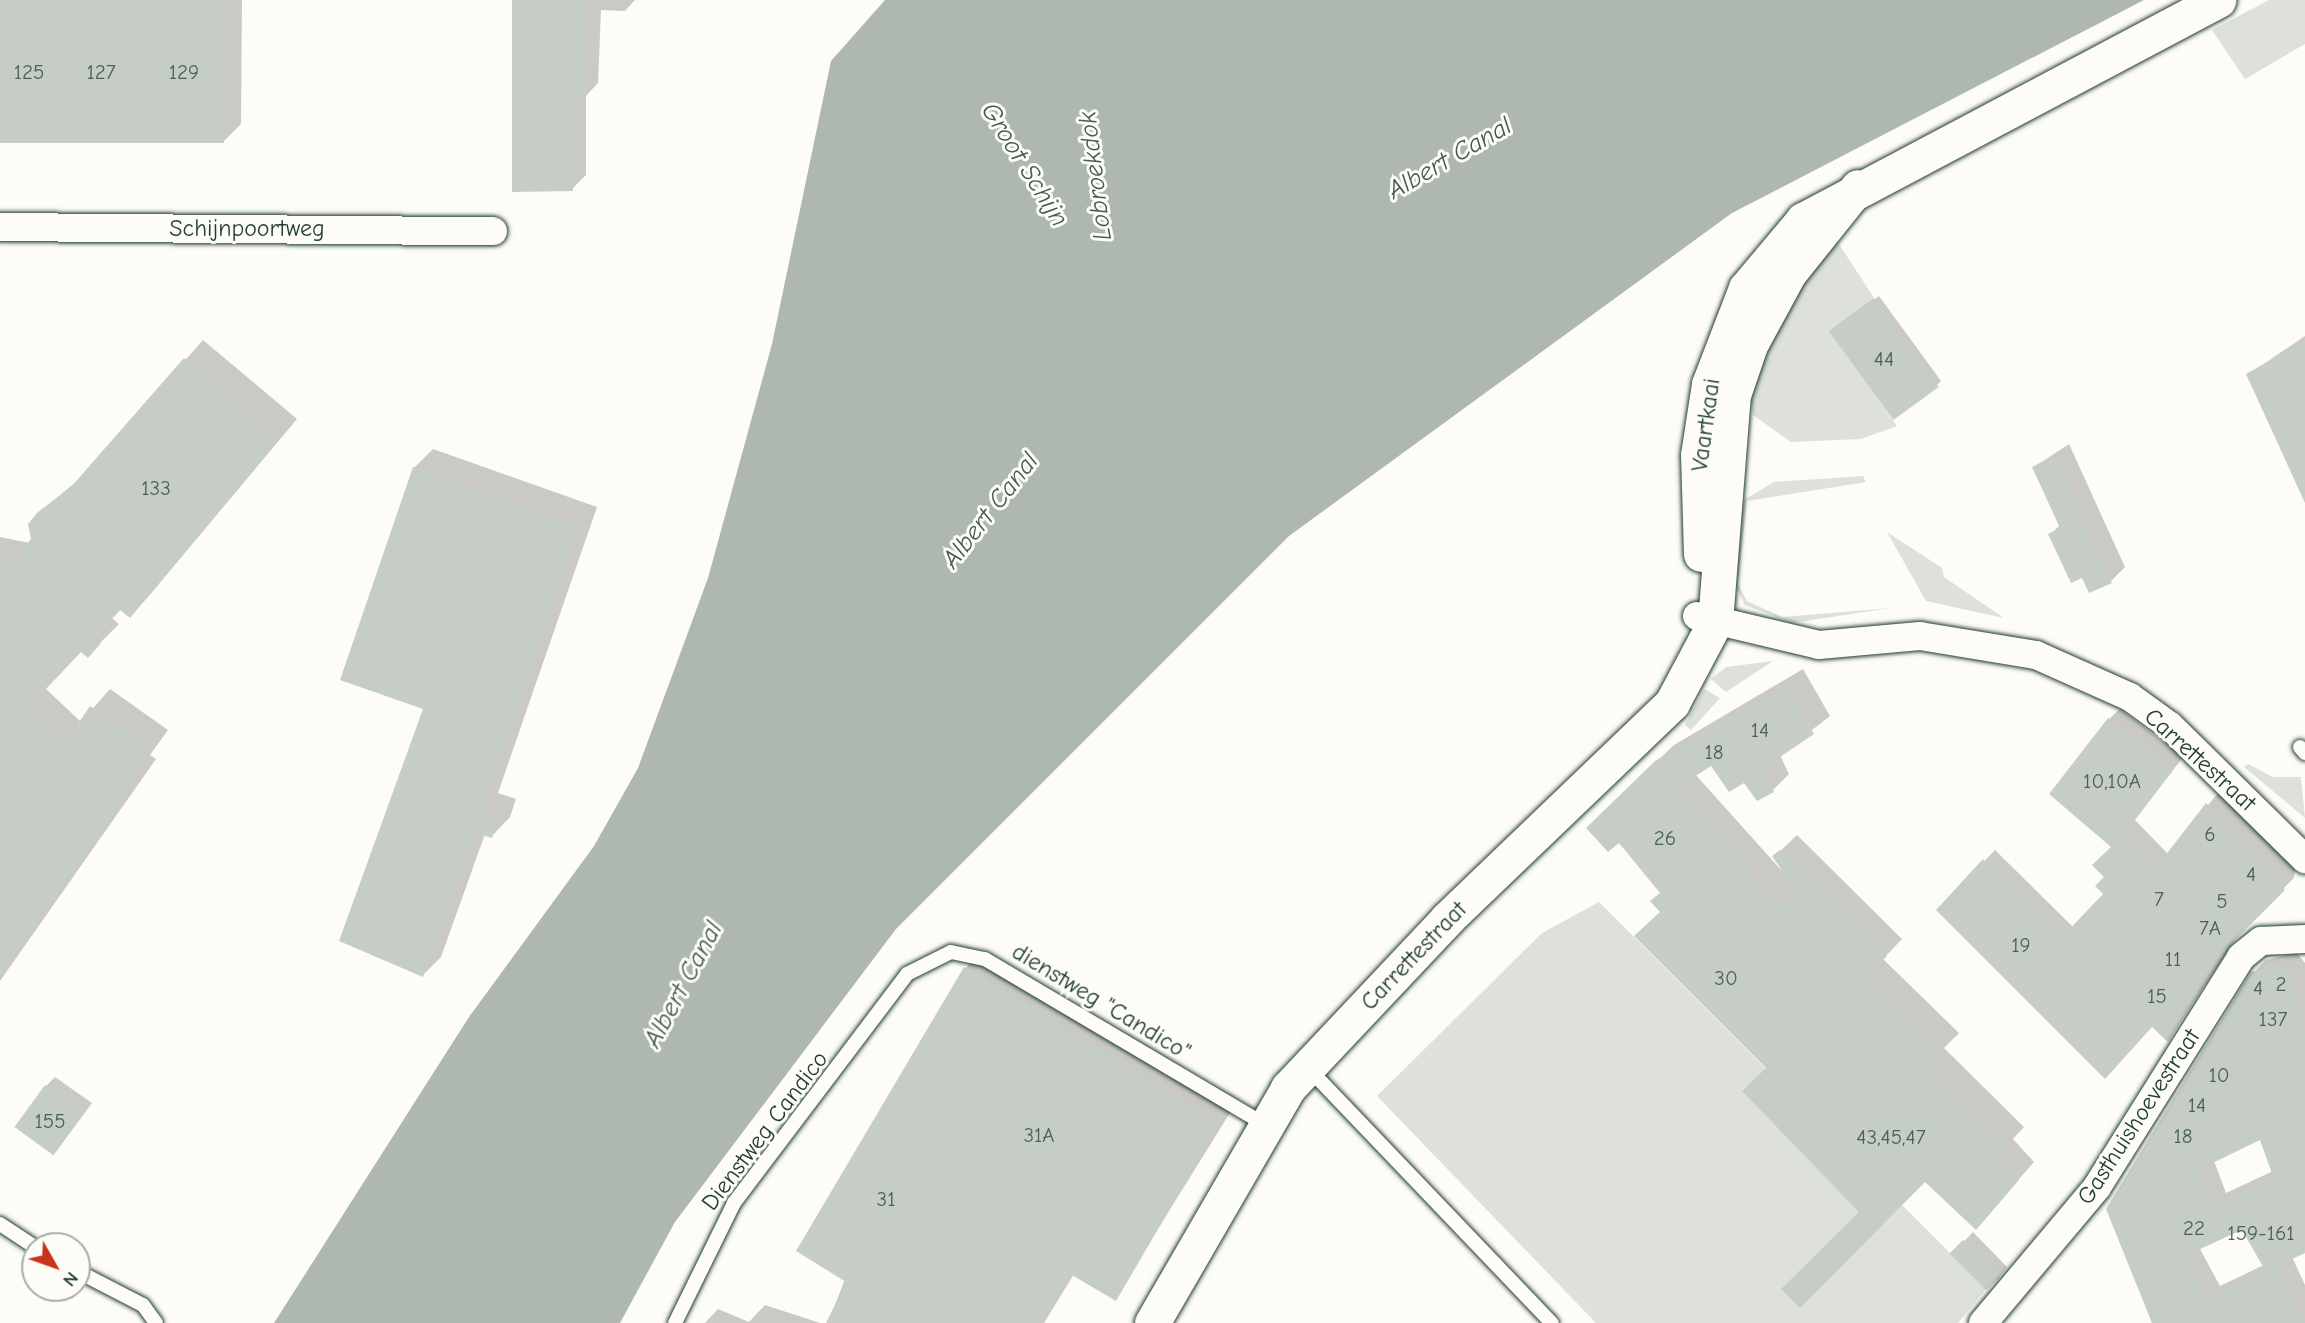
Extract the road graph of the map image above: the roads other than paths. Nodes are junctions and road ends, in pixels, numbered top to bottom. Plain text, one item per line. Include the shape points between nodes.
1 (2218, 0) edge
2 (0, 228) edge
3 (494, 230) dead end
4 (1706, 619) junction
5 (1655, 713) joint
6 (2305, 859) edge
7 (2305, 939) edge
8 (907, 974) joint
9 (1308, 1068) junction
10 (1266, 1125) junction
11 (0, 1224) edge
12 (21, 1238) edge
13 (91, 1278) edge
14 (156, 1323) edge
15 (675, 1323) edge
16 (1152, 1323) edge
17 (1552, 1323) edge
18 (1983, 1323) edge

1 - 4 street, Vaartkaai via 1858,187 1777,292 1733,395
2 - 3 street, Schijnpoortweg
4 - 5 street, Vaartkaai
4 - 6 street, Carrettestraat via 1819,645 1920,636 2036,655 2130,697 2169,726
5 - 9 street, Carrettestraat via 1613,766 1447,919
7 - 18 street, Gasthuishoevestraat via 2261,941 2241,957 2098,1188
8 - 10 lane, dienstweg "Candico" via 951,952 985,959
8 - 15 lane, Dienstweg Candico via 734,1203
9 - 10 street, Carrettestraat
9 - 17 lane
10 - 16 street, Carrettestraat
11 - 12 lane
13 - 14 lane via 143,1305

